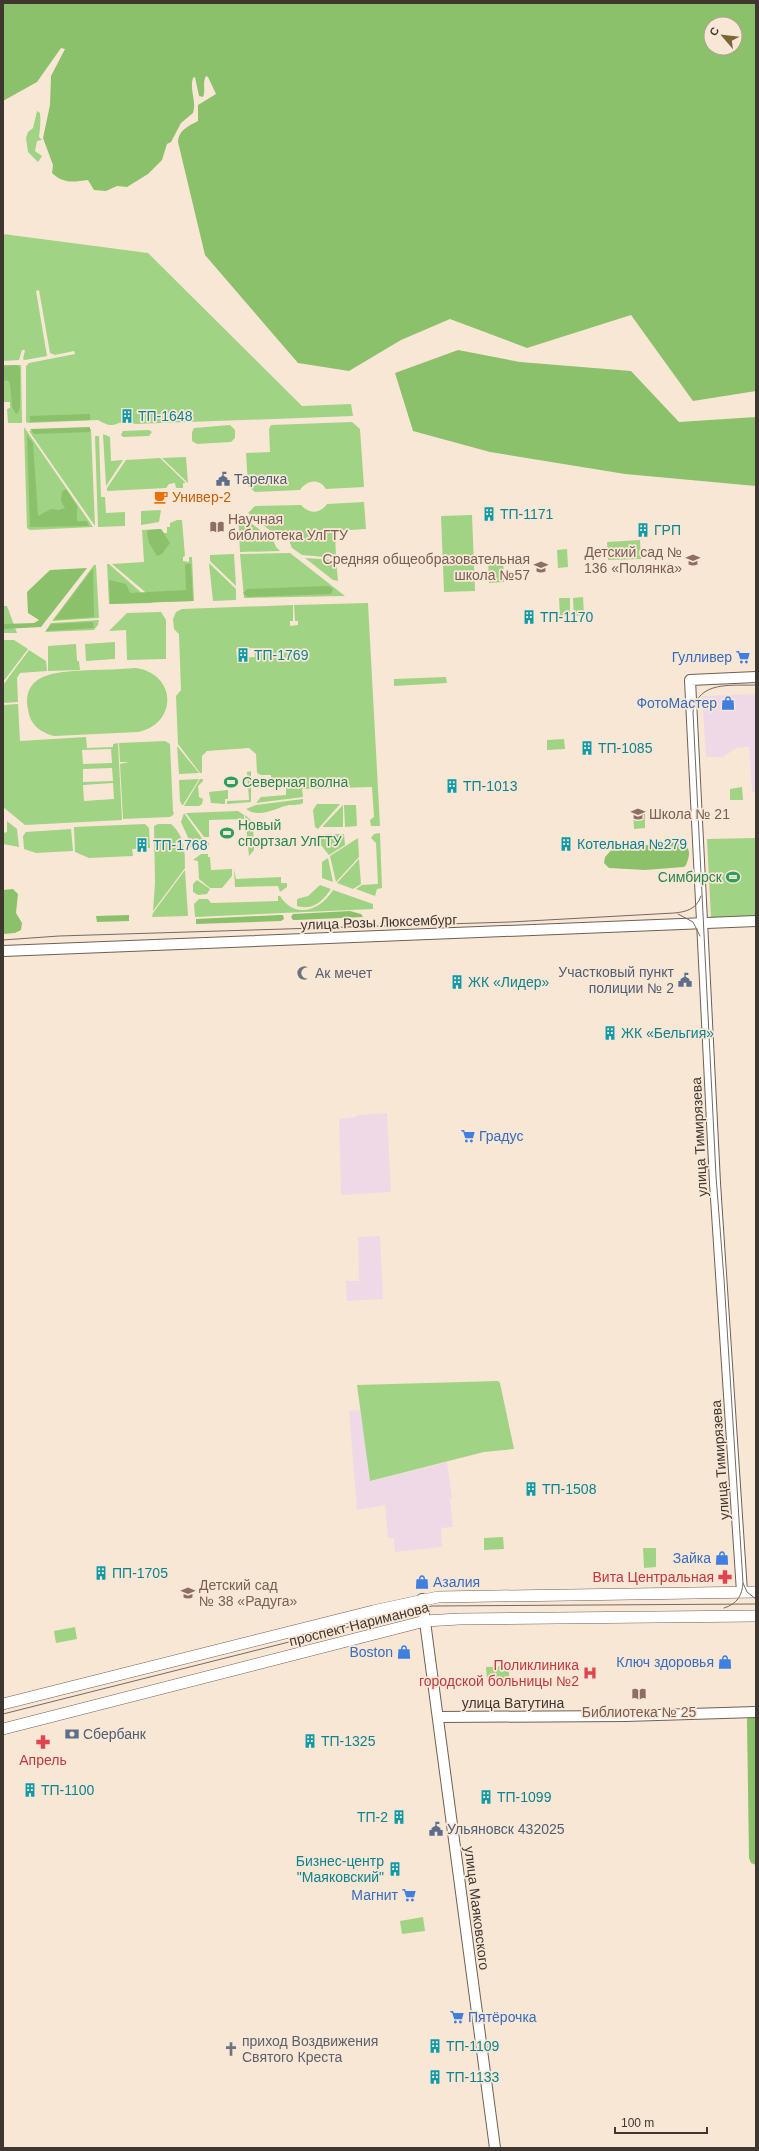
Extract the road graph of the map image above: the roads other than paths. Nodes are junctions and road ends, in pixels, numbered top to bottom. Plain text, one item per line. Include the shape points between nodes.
1 (756, 677) edge
2 (756, 921) edge
3 (701, 923) junction
4 (3, 951) edge
5 (742, 1592) junction
6 (756, 1592) edge
7 (422, 1600) junction
8 (756, 1616) edge
9 (426, 1621) junction
10 (3, 1704) edge
11 (756, 1712) edge
12 (439, 1717) junction
13 (3, 1729) edge
14 (495, 2148) edge

1 - 3 street, улица Тимирязева via 690,680
2 - 3 street, улица Розы Люксембург
3 - 4 street, улица Розы Люксембург
3 - 5 street, улица Тимирязева
5 - 6 main road, проспект Нариманова
5 - 7 main road, проспект Нариманова via 438,1597
7 - 9 street, улица Маяковского
7 - 10 main road, проспект Нариманова
8 - 9 main road, проспект Нариманова
9 - 12 street, улица Маяковского
9 - 13 main road, проспект Нариманова
11 - 12 street, улица Ватутина
12 - 14 street, улица Маяковского

